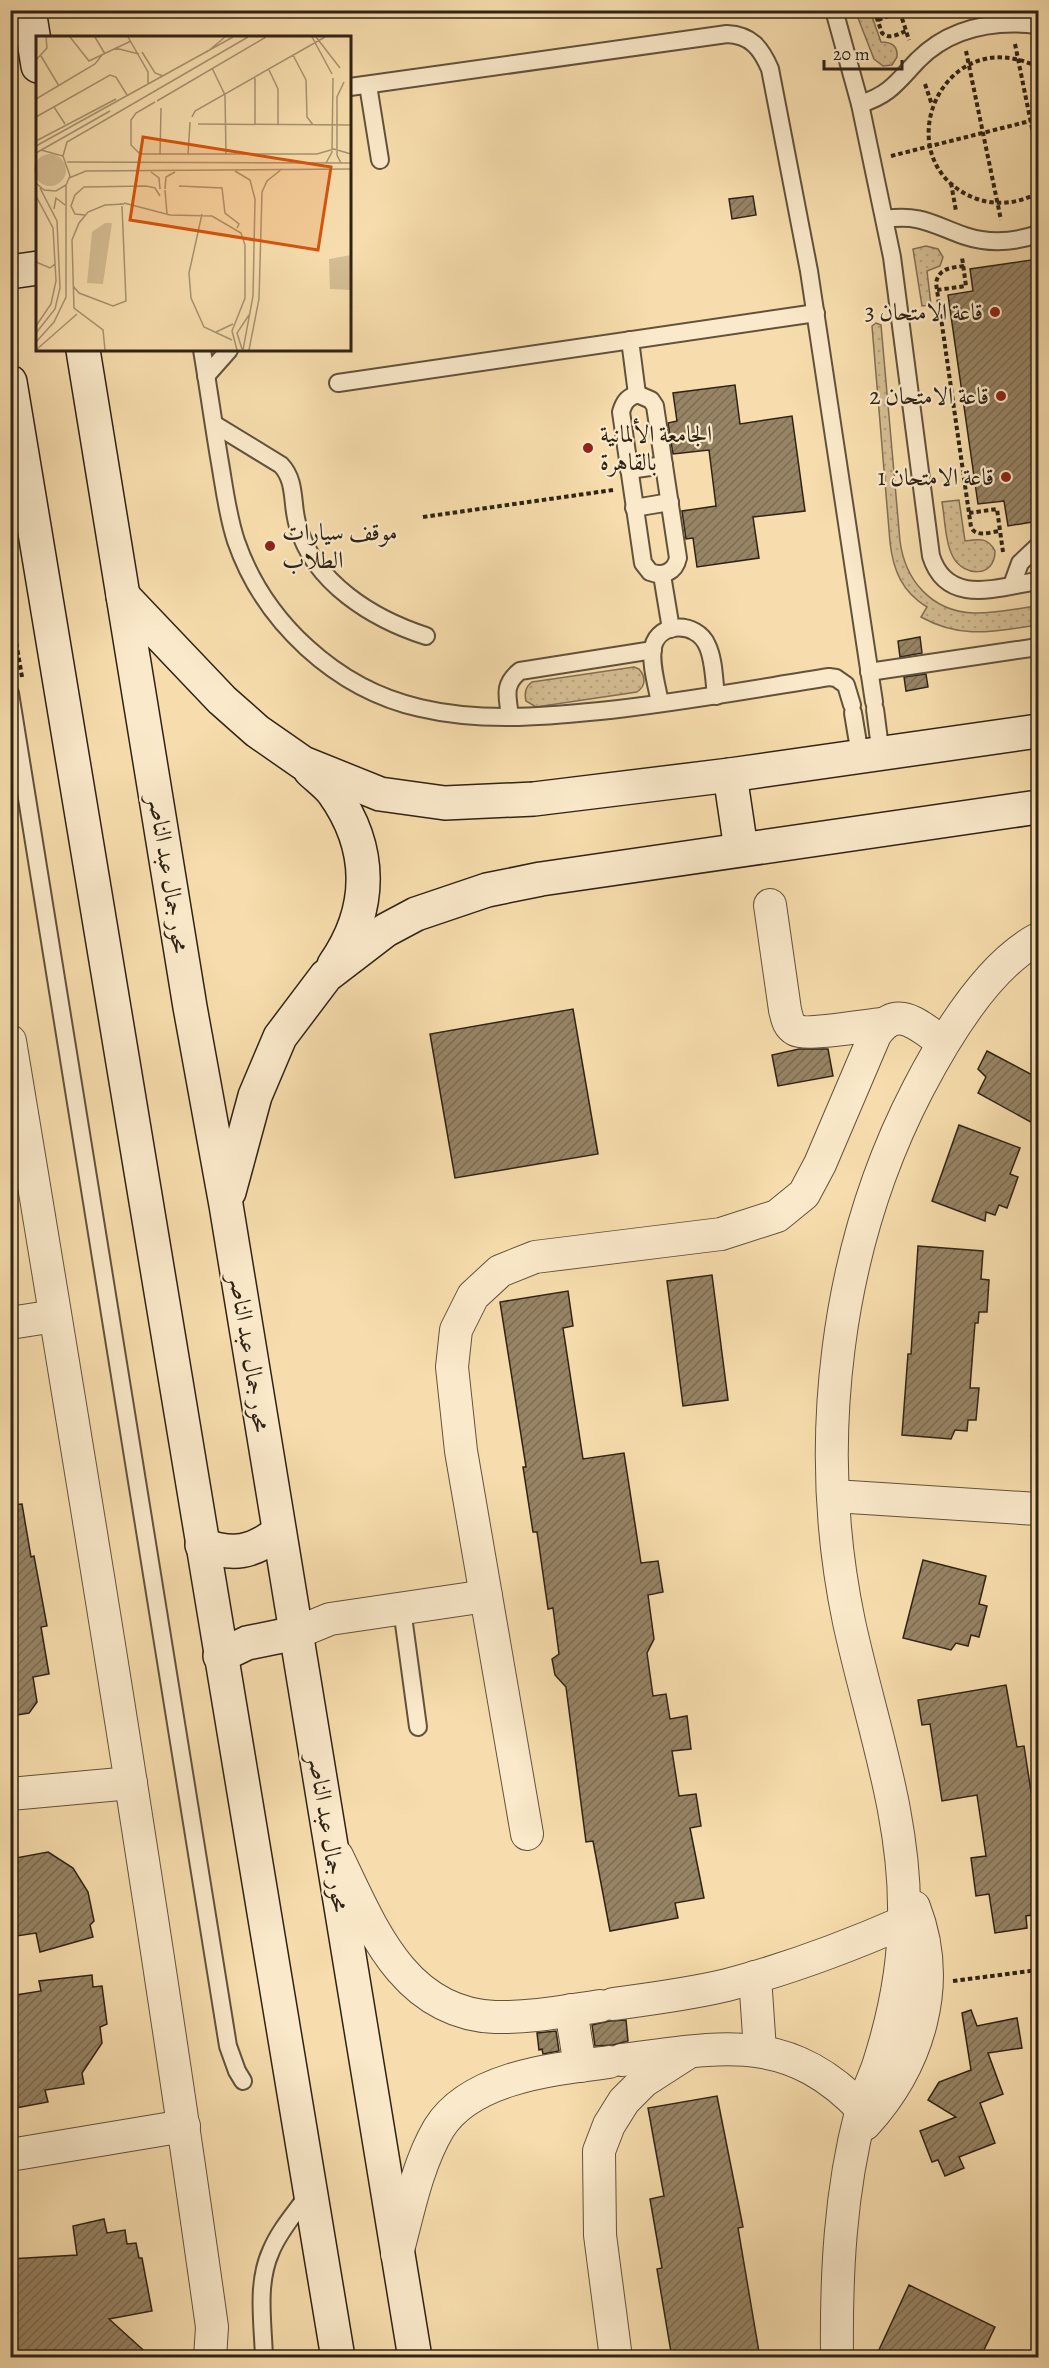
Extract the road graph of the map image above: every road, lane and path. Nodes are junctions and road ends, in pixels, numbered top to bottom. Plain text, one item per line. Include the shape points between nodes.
1 (29, 10) edge
2 (834, 10) edge
3 (874, 10) edge
4 (1009, 23) junction
5 (1038, 25) edge
6 (906, 31) dead end
7 (961, 32) junction
8 (36, 54) edge
9 (1018, 59) junction
10 (969, 64) junction
11 (1038, 67) edge
12 (368, 85) junction
13 (351, 87) edge
14 (860, 104) junction
15 (1038, 119) edge
16 (1031, 121) junction
17 (984, 133) junction
18 (930, 146) junction
19 (1038, 158) edge
20 (380, 160) dead end
21 (873, 161) junction
22 (1038, 193) edge
23 (998, 203) junction
24 (885, 219) junction
25 (1038, 234) edge
26 (1005, 241) junction
27 (964, 266) dead end
28 (36, 268) edge
29 (10, 272) edge
30 (816, 313) junction
31 (630, 340) junction
32 (83, 351) edge
33 (202, 351) edge
34 (228, 351) edge
35 (206, 376) junction
36 (10, 382) edge
37 (338, 383) dead end
38 (637, 394) junction
39 (214, 424) junction
40 (664, 465) junction
41 (629, 470) junction
42 (632, 487) junction
43 (670, 502) junction
44 (634, 508) junction
45 (969, 513) junction
46 (423, 517) dead end
47 (1000, 531) junction
48 (1038, 546) edge
49 (662, 575) junction
50 (1038, 581) edge
51 (1010, 585) junction
52 (123, 596) junction
53 (671, 629) junction
54 (426, 636) dead end
55 (1038, 647) edge
56 (653, 650) junction
57 (869, 672) junction
58 (10, 693) edge
59 (716, 696) junction
60 (660, 703) junction
61 (510, 717) junction
62 (1038, 731) edge
63 (879, 740) junction
64 (971, 741) junction
65 (858, 743) junction
66 (303, 763) junction
67 (806, 764) junction
68 (730, 775) junction
69 (1038, 807) edge
70 (741, 849) junction
71 (770, 905) dead end
72 (1038, 939) edge
73 (326, 976) junction
74 (883, 1023) junction
75 (10, 1041) edge
76 (942, 1042) junction
77 (226, 1205) junction
78 (56, 1316) junction
79 (10, 1323) edge
80 (1038, 1385) edge
81 (1038, 1403) edge
82 (1038, 1435) edge
83 (1031, 1437) dead end
84 (834, 1496) junction
85 (1038, 1509) edge
86 (279, 1532) junction
87 (202, 1545) junction
88 (486, 1596) junction
89 (402, 1609) junction
90 (296, 1633) junction
91 (220, 1656) junction
92 (417, 1727) dead end
93 (131, 1783) junction
94 (10, 1794) edge
95 (526, 1834) dead end
96 (331, 1844) junction
97 (904, 1884) junction
98 (904, 1922) junction
99 (1038, 1970) edge
100 (755, 1977) junction
101 (927, 1984) junction
102 (595, 2007) junction
103 (760, 2050) junction
104 (689, 2052) junction
105 (604, 2062) junction
106 (243, 2081) dead end
107 (859, 2121) junction
108 (184, 2126) junction
109 (10, 2155) edge
110 (310, 2191) junction
111 (397, 2254) junction
112 (210, 2358) edge
113 (264, 2358) edge
114 (338, 2358) edge
115 (415, 2358) edge
116 (616, 2358) edge
117 (837, 2358) edge

1 - 8 main road
2 - 14 lane
3 - 6 path via 885,36
4 - 5 lane
4 - 7 lane via 976,26
4 - 9 path
7 - 10 path
7 - 14 lane via 926,52 885,94
9 - 10 path via 988,58
9 - 11 path
9 - 16 path
10 - 17 path
10 - 18 path via 951,77 937,95 929,119
12 - 13 lane
12 - 20 lane
12 - 30 lane via 727,34 746,37 760,49 770,69
14 - 21 lane
15 - 16 path
16 - 17 path
16 - 19 path
17 - 18 path
17 - 23 path
18 - 21 path
18 - 23 path via 951,183 968,195
21 - 24 lane
22 - 23 path
23 - 26 path
24 - 26 lane via 926,220 968,237
24 - 51 lane via 931,556 941,577 950,585 973,590
25 - 26 lane
27 - 45 path via 939,273 936,284
28 - 29 main road
30 - 31 lane
30 - 57 lane
31 - 37 lane
31 - 38 lane
32 - 52 main road, محور جمال عبد الناصر
33 - 35 lane
34 - 35 lane
35 - 39 lane
36 - 87 main road
38 - 40 lane via 651,399 655,406
38 - 41 lane via 623,403 621,412
39 - 54 lane via 286,470 298,527 313,559 324,572 369,611
39 - 61 lane via 236,541 264,597 303,644 345,677 392,700 450,713
40 - 41 lane
40 - 43 lane
41 - 42 lane
42 - 44 lane
42 - 46 path
43 - 44 lane
43 - 49 lane via 678,558 673,569
44 - 49 lane via 643,563 650,572
45 - 47 path via 976,533
45 - 47 path via 997,509
47 - 51 path
48 - 51 lane via 1020,563
49 - 53 lane
50 - 51 lane
52 - 66 main road via 222,700 257,732
52 - 77 main road, محور جمال عبد الناصر
53 - 56 lane via 658,637
53 - 59 lane via 688,628 703,638 708,646
55 - 57 lane
56 - 60 lane
56 - 61 lane via 520,671 507,688
57 - 63 lane
58 - 106 lane via 228,2046
59 - 60 lane
59 - 65 lane via 829,677 846,685
60 - 61 lane
62 - 64 main road
63 - 64 lane via 951,729 963,732
63 - 65 lane
64 - 67 main road
65 - 67 lane via 824,749
66 - 68 main road via 380,794 445,803 534,799
66 - 73 main road via 332,790 353,825 363,864 359,914 349,943
67 - 68 main road
68 - 70 main road
69 - 70 main road
70 - 73 main road via 541,879 451,900 386,930
71 - 74 street via 789,1024 807,1032
72 - 76 street via 991,978
73 - 77 main road via 280,1037 255,1096
74 - 76 street via 905,1018
74 - 88 street via 804,1194 777,1216 721,1234 535,1257 500,1271 473,1296 456,1330 452,1367 461,1451
75 - 78 street
76 - 84 street via 875,1187 858,1247 837,1371
77 - 86 main road, محور جمال عبد الناصر
78 - 79 street
78 - 93 street
80 - 81 path
82 - 83 path
84 - 85 street
84 - 97 street via 849,1620 882,1753
86 - 87 main road via 263,1545 243,1552 222,1552
86 - 90 main road, محور جمال عبد الناصر
87 - 91 main road
88 - 89 street
88 - 95 street
89 - 90 street via 330,1619
89 - 92 lane
90 - 91 main road via 247,1642
90 - 96 main road, محور جمال عبد الناصر
91 - 110 main road
93 - 94 street
93 - 108 street
96 - 102 street via 389,1956 407,1977 436,2000 462,2011 493,2017
96 - 111 main road, محور جمال عبد الناصر
97 - 98 street
97 - 101 street via 925,1949
98 - 100 street
98 - 107 street via 892,2017
99 - 101 path
100 - 102 street via 697,1992
100 - 103 street
101 - 107 street via 921,2025 907,2066 885,2102
102 - 105 street
103 - 104 street
103 - 107 street via 798,2061 816,2071 848,2094
104 - 105 street
104 - 116 street via 644,2080 624,2101 599,2151 600,2235
105 - 111 street via 506,2081 468,2098 453,2111 430,2145
107 - 117 street via 846,2185 840,2244
108 - 109 street
108 - 112 street via 212,2327
110 - 113 lane via 279,2234 265,2265
110 - 114 main road
111 - 115 main road, محور جمال عبد الناصر

